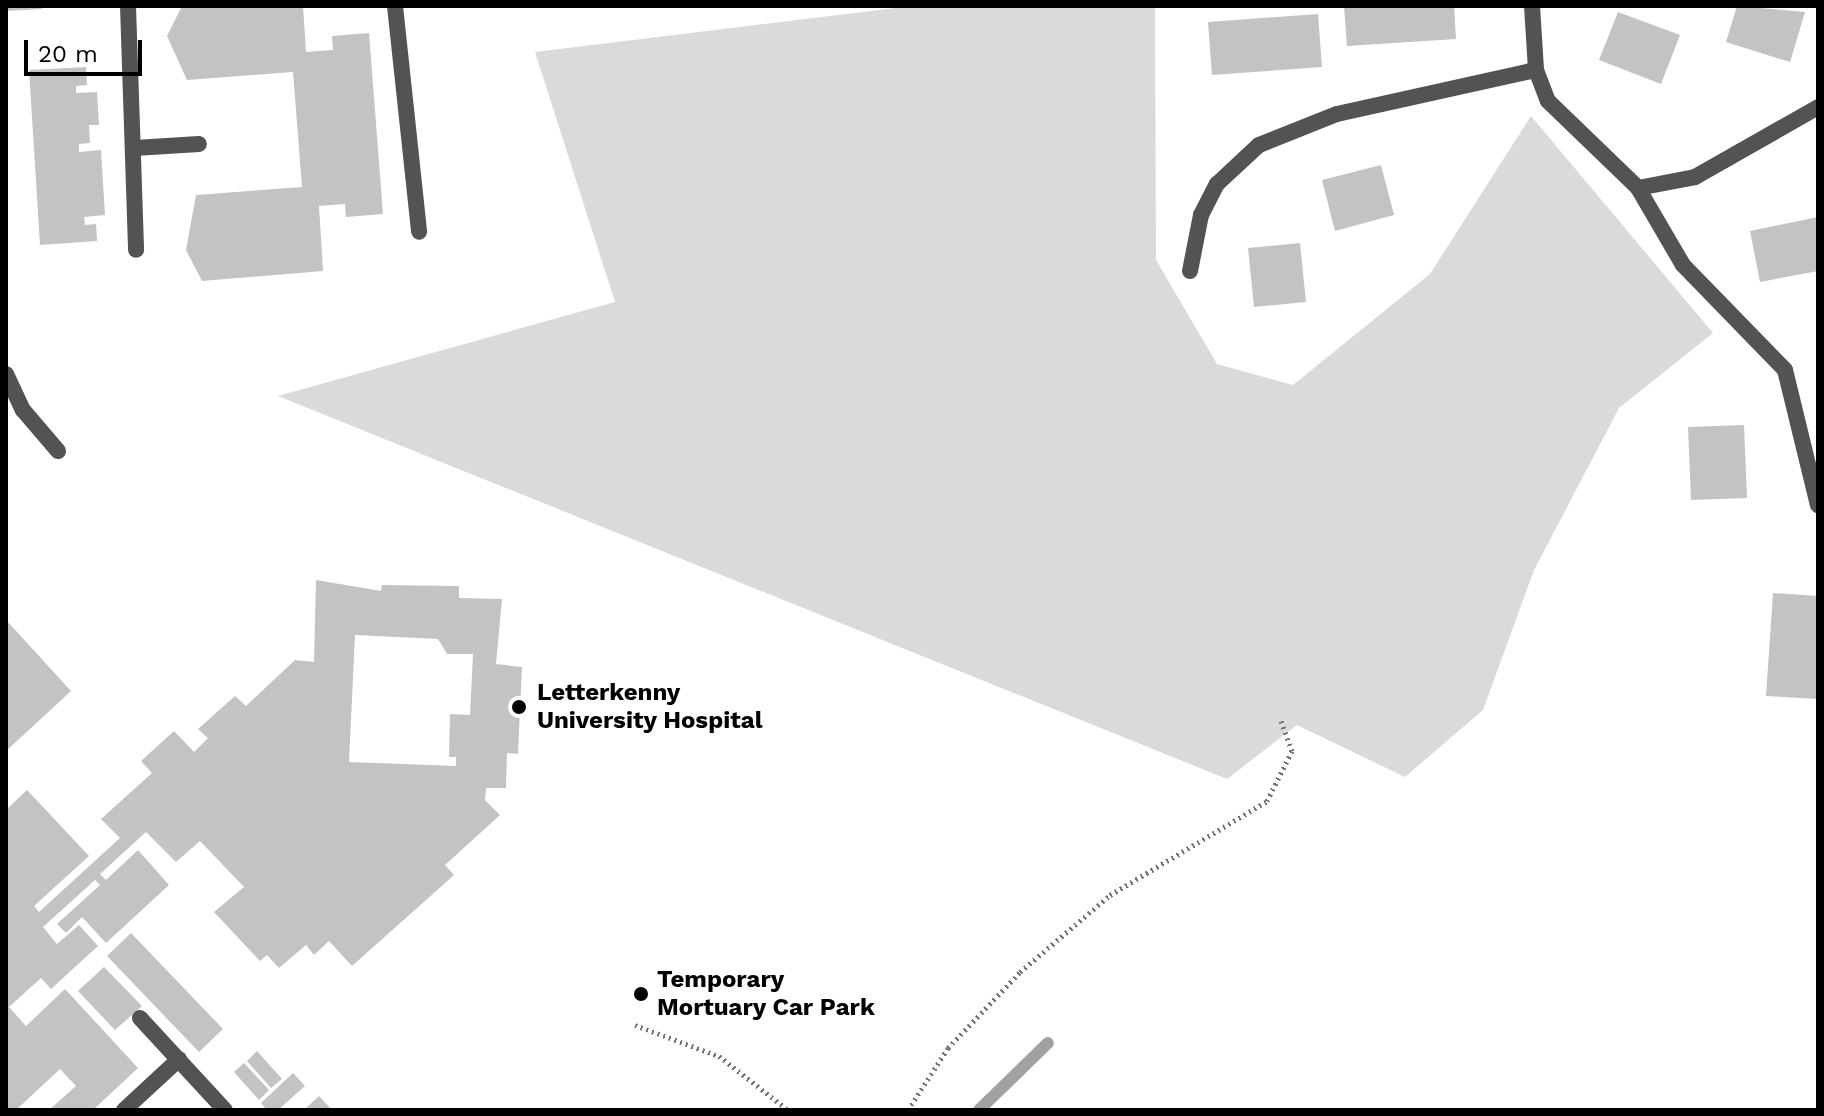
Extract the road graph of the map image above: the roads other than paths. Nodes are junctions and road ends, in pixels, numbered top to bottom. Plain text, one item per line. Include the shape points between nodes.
1 (128, 6) edge
2 (395, 6) edge
3 (1532, 6) edge
4 (1536, 70) junction
5 (1818, 107) edge
6 (199, 144) dead end
7 (135, 148) junction
8 (1638, 188) junction
9 (419, 232) dead end
10 (136, 250) dead end
11 (1190, 271) dead end
12 (6, 374) edge
13 (58, 451) dead end
14 (1818, 505) edge
15 (140, 1018) dead end
16 (179, 1059) junction
17 (124, 1110) edge
18 (225, 1110) edge

1 - 7 street
2 - 9 street
3 - 4 street
4 - 8 street via 1548,101
4 - 11 street via 1337,114 1259,145 1217,184 1201,215
5 - 8 street via 1695,177
6 - 7 street
7 - 10 street
8 - 14 street via 1683,265 1785,370
12 - 13 street via 23,410
15 - 16 street
16 - 17 street
16 - 18 street

